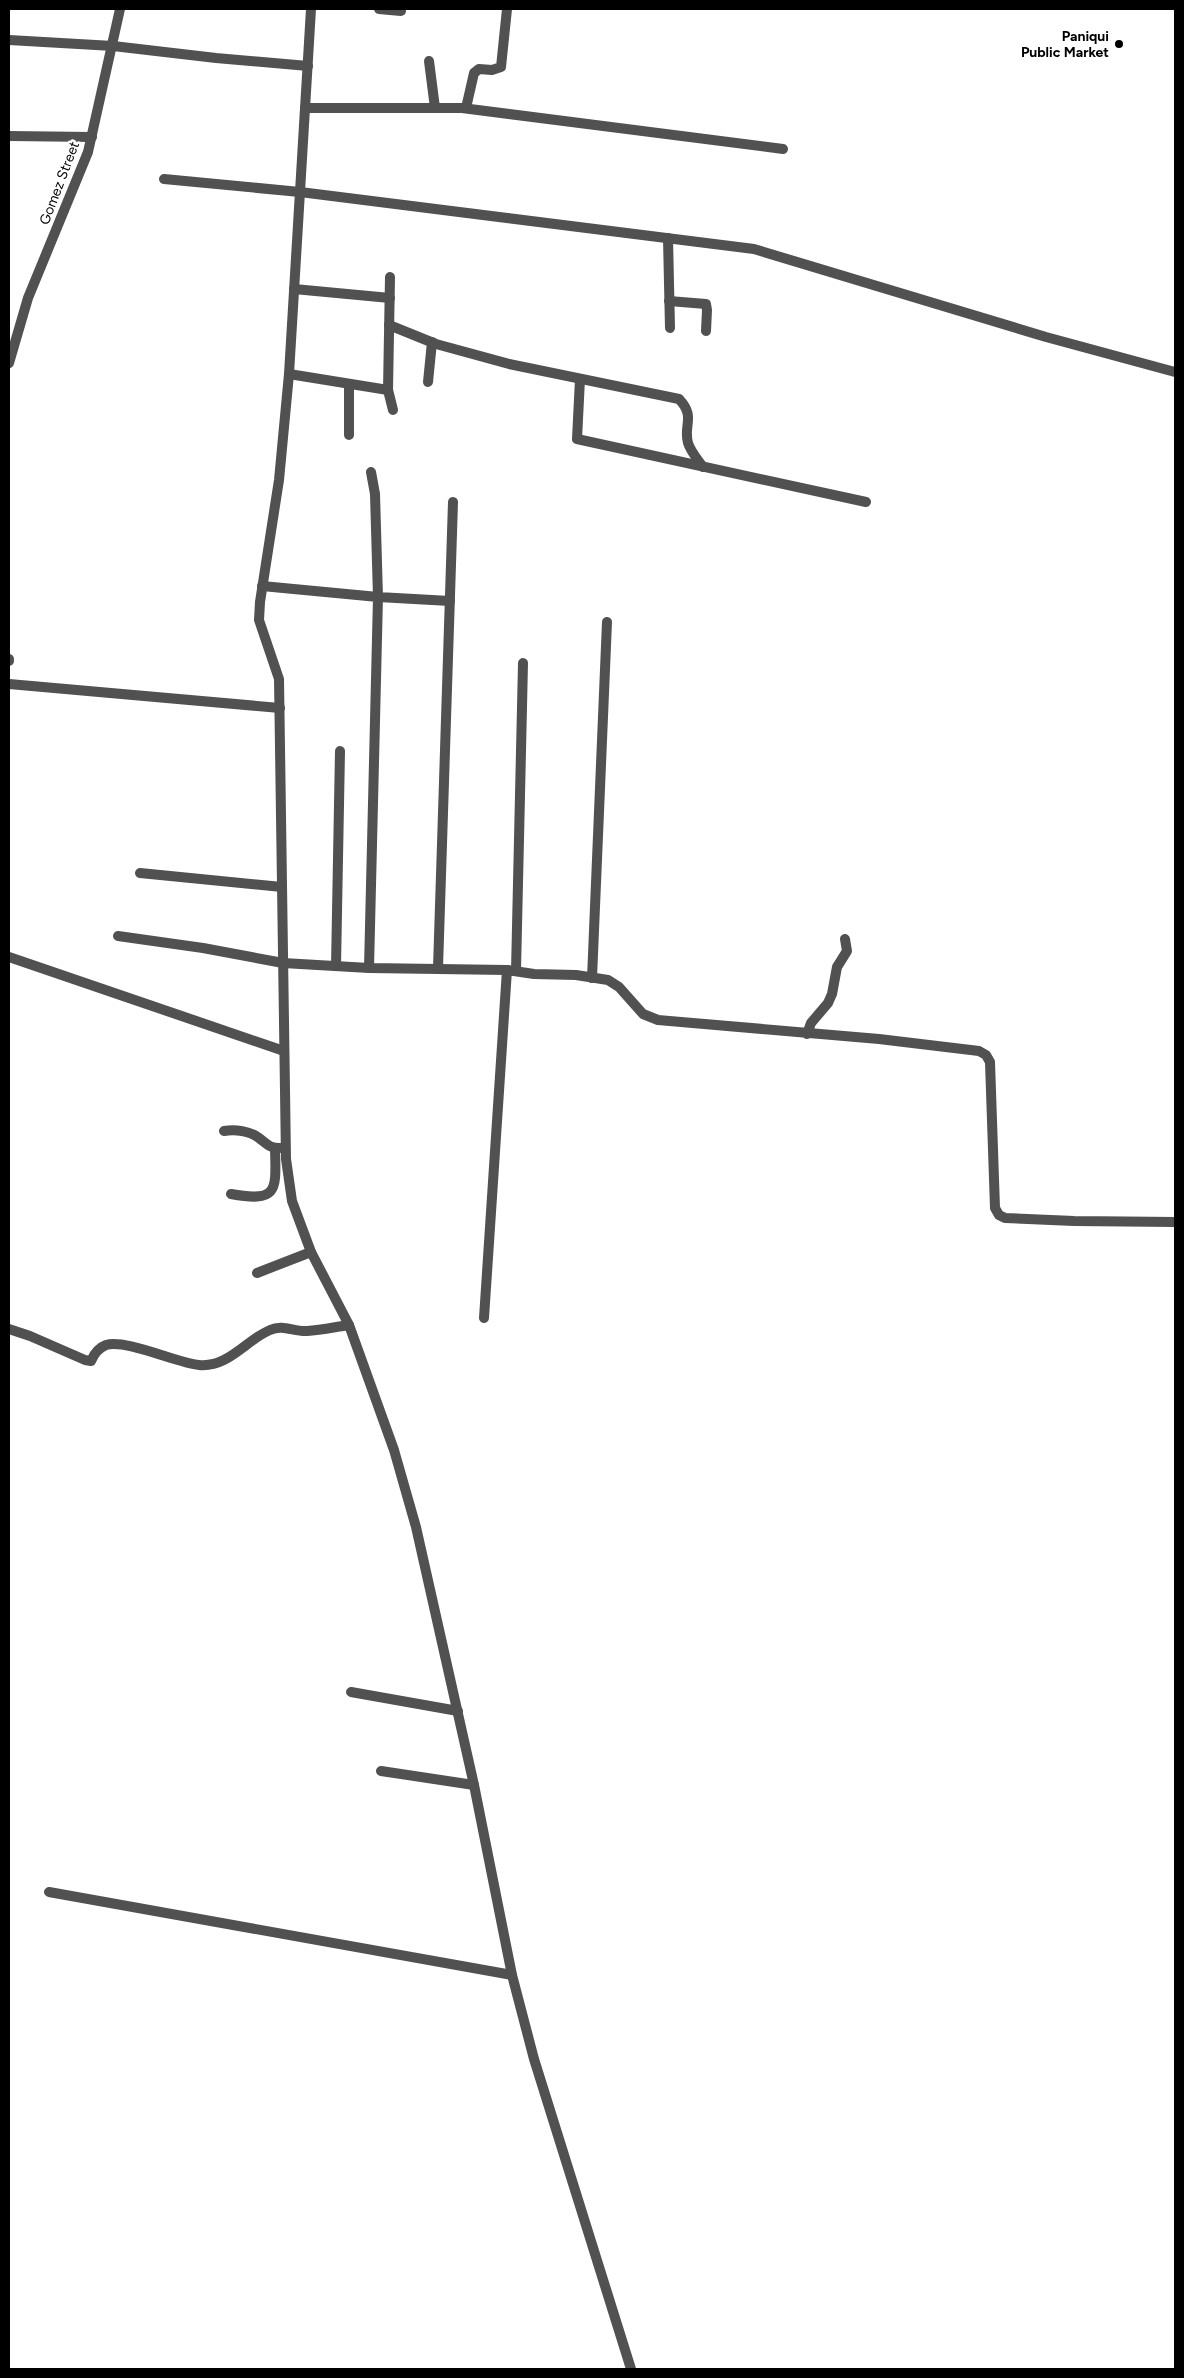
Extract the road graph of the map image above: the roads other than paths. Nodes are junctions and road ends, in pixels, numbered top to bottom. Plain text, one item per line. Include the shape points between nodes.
1 (120, 9) edge
2 (311, 9) edge
3 (379, 9) edge
4 (506, 9) edge
5 (401, 11) dead end
6 (9, 40) edge
7 (113, 46) junction
8 (430, 61) dead end
9 (308, 66) junction
10 (305, 108) junction
11 (435, 108) junction
12 (466, 108) junction
13 (9, 136) edge
14 (92, 136) junction
15 (783, 149) dead end
16 (164, 179) dead end
17 (300, 192) junction
18 (668, 238) junction
19 (390, 277) dead end
20 (294, 289) junction
21 (390, 298) junction
22 (669, 301) junction
23 (389, 326) junction
24 (670, 328) dead end
25 (706, 331) dead end
26 (432, 342) junction
27 (9, 363) edge
28 (1175, 372) edge
29 (289, 374) junction
30 (580, 379) junction
31 (428, 382) dead end
32 (349, 384) junction
33 (388, 390) junction
34 (393, 410) dead end
35 (349, 435) dead end
36 (703, 468) junction
37 (371, 472) dead end
38 (454, 502) dead end
39 (866, 502) dead end
40 (262, 586) junction
41 (378, 597) junction
42 (450, 601) junction
43 (607, 622) dead end
44 (524, 663) dead end
45 (9, 684) edge
46 (280, 708) junction
47 (340, 751) dead end
48 (140, 873) dead end
49 (282, 887) junction
50 (118, 936) dead end
51 (846, 939) dead end
52 (9, 957) edge
53 (283, 963) junction
54 (336, 966) junction
55 (369, 968) junction
56 (438, 968) junction
57 (511, 970) junction
58 (592, 978) junction
59 (807, 1034) junction
60 (284, 1051) junction
61 (224, 1131) dead end
62 (286, 1147) junction
63 (275, 1148) junction
64 (231, 1194) dead end
65 (1175, 1222) edge
66 (311, 1252) junction
67 (257, 1273) dead end
68 (484, 1318) dead end
69 (349, 1326) junction
70 (9, 1329) edge
71 (352, 1692) dead end
72 (458, 1711) junction
73 (381, 1771) dead end
74 (474, 1785) junction
75 (49, 1892) dead end
76 (512, 1975) junction
77 (631, 2369) edge

1 - 7 street, Gomez Street
2 - 9 street
3 - 5 street
4 - 12 street via 501,67 479,69 474,73
6 - 7 street
7 - 9 street
7 - 14 street, Gomez Street
8 - 11 street
9 - 10 street
10 - 11 street
10 - 17 street
11 - 12 street
12 - 15 street
13 - 14 street
14 - 27 street, Gomez Street via 28,298
16 - 17 street
17 - 18 street
17 - 20 street
18 - 22 street
18 - 28 street via 754,250
19 - 21 street
20 - 21 street
20 - 29 street
21 - 23 street
22 - 24 street
22 - 25 street via 706,304
23 - 26 street
23 - 33 street
26 - 30 street via 509,364
26 - 31 street
29 - 32 street
29 - 40 street via 279,480
30 - 36 street via 678,399 687,408 688,442
30 - 36 street via 577,439
32 - 33 street
32 - 35 street
33 - 34 street
36 - 39 street
37 - 41 street via 375,494
38 - 42 street
40 - 41 street
40 - 46 street via 259,620 280,679
41 - 42 street
41 - 55 street
42 - 56 street
43 - 58 street
44 - 57 street
45 - 46 street
46 - 49 street
47 - 54 street
48 - 49 street
49 - 53 street
50 - 53 street
51 - 59 street via 847,951 838,967 830,998 811,1023
52 - 60 street
53 - 54 street
53 - 60 street
54 - 55 street
55 - 56 street
56 - 57 street
57 - 58 street
57 - 68 street
58 - 59 street via 608,980 619,986 650,1018 682,1024
59 - 65 street via 879,1039 986,1054 990,1062 994,1199 999,1215 1005,1218 1074,1221
60 - 62 street
61 - 63 street via 238,1130 259,1137 269,1147
62 - 63 street
62 - 66 street via 292,1201
63 - 64 street via 275,1179 270,1191 254,1198
66 - 67 street
66 - 69 street
69 - 70 street via 305,1331 283,1327 270,1329 236,1354 215,1364 200,1365 108,1344 95,1353 91,1361 85,1360
69 - 72 street via 394,1450 416,1527
71 - 72 street
72 - 74 street
73 - 74 street
74 - 76 street
75 - 76 street
76 - 77 street via 534,2060

